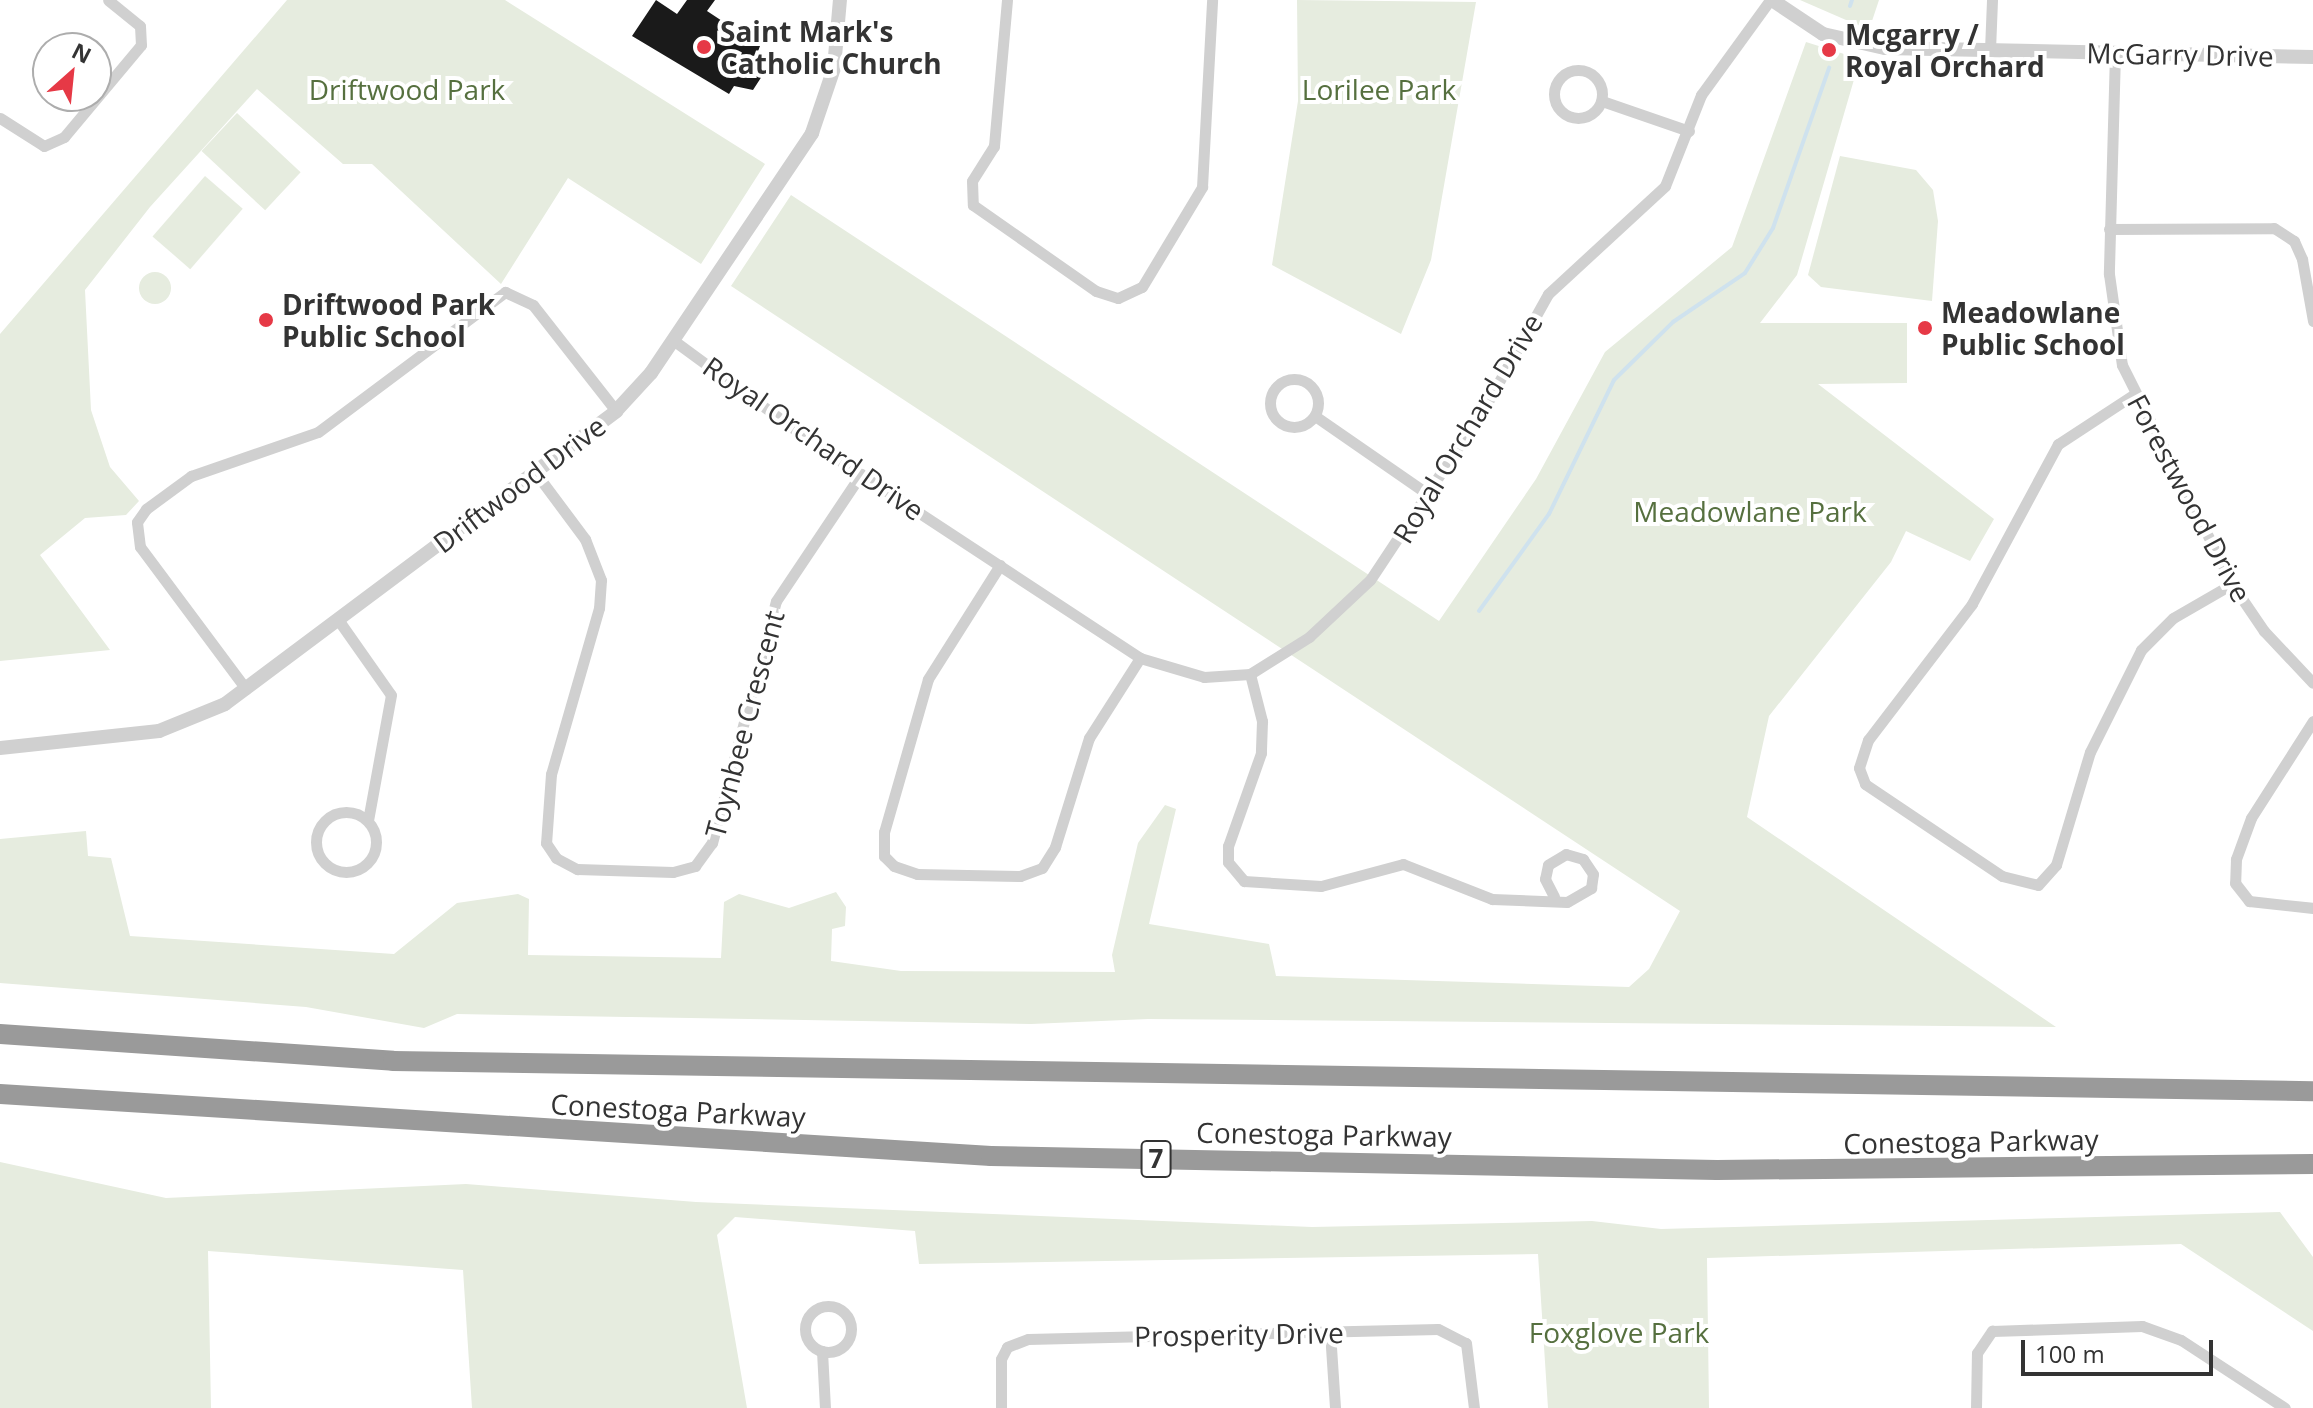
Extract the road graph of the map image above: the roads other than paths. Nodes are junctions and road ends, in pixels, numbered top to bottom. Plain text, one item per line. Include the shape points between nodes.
1 (108, 0) edge
2 (840, 0) edge
3 (1007, 0) edge
4 (1212, 0) edge
5 (1771, 0) edge
6 (1992, 0) edge
7 (1990, 50) junction
8 (2115, 53) junction
9 (2313, 57) edge
10 (1602, 101) junction
11 (0, 118) edge
12 (1689, 131) junction
13 (2109, 229) junction
14 (2313, 321) edge
15 (673, 340) junction
16 (2133, 395) junction
17 (616, 411) junction
18 (1315, 416) junction
19 (535, 472) junction
20 (861, 474) junction
21 (1429, 495) junction
22 (1000, 565) junction
23 (2232, 584) junction
24 (339, 621) junction
25 (1140, 658) junction
26 (1250, 674) junction
27 (2313, 683) edge
28 (246, 689) junction
29 (2313, 721) edge
30 (0, 748) edge
31 (368, 820) junction
32 (1554, 897) junction
33 (2313, 908) edge
34 (0, 1034) edge
35 (2313, 1091) edge
36 (0, 1094) edge
37 (2313, 1164) edge
38 (1330, 1332) junction
39 (822, 1351) junction
40 (825, 1408) edge
41 (1001, 1408) edge
42 (1335, 1408) edge
43 (1474, 1408) edge
44 (1976, 1408) edge
45 (2285, 1408) edge

1 - 11 street via 140,26 141,45 64,137 44,146
2 - 15 street, Driftwood Drive via 834,68 812,133
3 - 4 street via 994,146 972,181 973,205 1096,291 1118,298 1142,287 1202,187
5 - 7 street, McGarry Drive via 1797,20 1860,45
5 - 12 street, Royal Orchard Drive via 1713,75
6 - 7 street
7 - 8 street, McGarry Drive
8 - 9 street, McGarry Drive
8 - 13 street, Forestwood Drive
10 - 10 street via 1601,84 1588,72 1572,70 1555,86 1555,102 1569,117 1591,115
10 - 12 street
12 - 21 street, Royal Orchard Drive via 1650,207 1548,294
13 - 14 street via 2274,228 2294,241 2302,259
13 - 16 street, Forestwood Drive via 2112,327
15 - 17 street, Driftwood Drive
15 - 20 street, Royal Orchard Drive
16 - 23 street, Forestwood Drive
16 - 23 street via 2058,444 1972,604 1868,740 1859,768 1865,784 2002,876 2038,885 2056,865 2090,752 2141,650 2173,618
17 - 19 street, Driftwood Drive
17 - 28 street via 533,305 505,292 318,432 191,476 146,509 137,522 140,547
18 - 18 street via 1318,400 1312,387 1294,379 1275,388 1270,410 1279,423 1301,427
18 - 21 street
19 - 20 street, Toynbee Crescent via 585,539 601,580 599,608 551,774 546,843 556,858 577,869 673,872 695,866 712,843 776,601
19 - 24 street, Driftwood Drive
20 - 22 street, Royal Orchard Drive
21 - 26 street, Royal Orchard Drive via 1370,580 1309,637
22 - 25 street, Royal Orchard Drive
22 - 25 street via 928,679 884,832 884,856 894,866 917,874 1006,876 1042,868 1089,738
23 - 27 street, Forestwood Drive via 2264,631
24 - 28 street, Driftwood Drive
24 - 31 street via 391,695
25 - 26 street, Royal Orchard Drive via 1204,677
26 - 32 street via 1262,721 1261,753 1228,846 1228,862 1244,881 1321,886 1403,864 1492,899
28 - 30 street, Driftwood Drive via 198,718 159,731
29 - 33 street via 2251,818 2236,859 2235,883 2249,901
31 - 31 street via 324,821 314,837 319,859 336,866 366,864 379,839
32 - 32 street via 1576,901 1591,888 1593,874 1583,859 1566,854 1548,865 1546,887
34 - 35 highway, Conestoga Parkway via 409,1062
36 - 37 highway, Conestoga Parkway / 7 via 991,1156 1717,1170
38 - 41 street, Prosperity Drive via 1028,1339 1007,1347 1001,1359
38 - 42 street
38 - 43 street, Prosperity Drive via 1454,1334 1471,1358
39 - 39 street via 836,1351 850,1335 845,1315 833,1307 818,1309 807,1321 810,1343
39 - 40 street
44 - 45 street via 1977,1353 1992,1331 2142,1326 2181,1340

